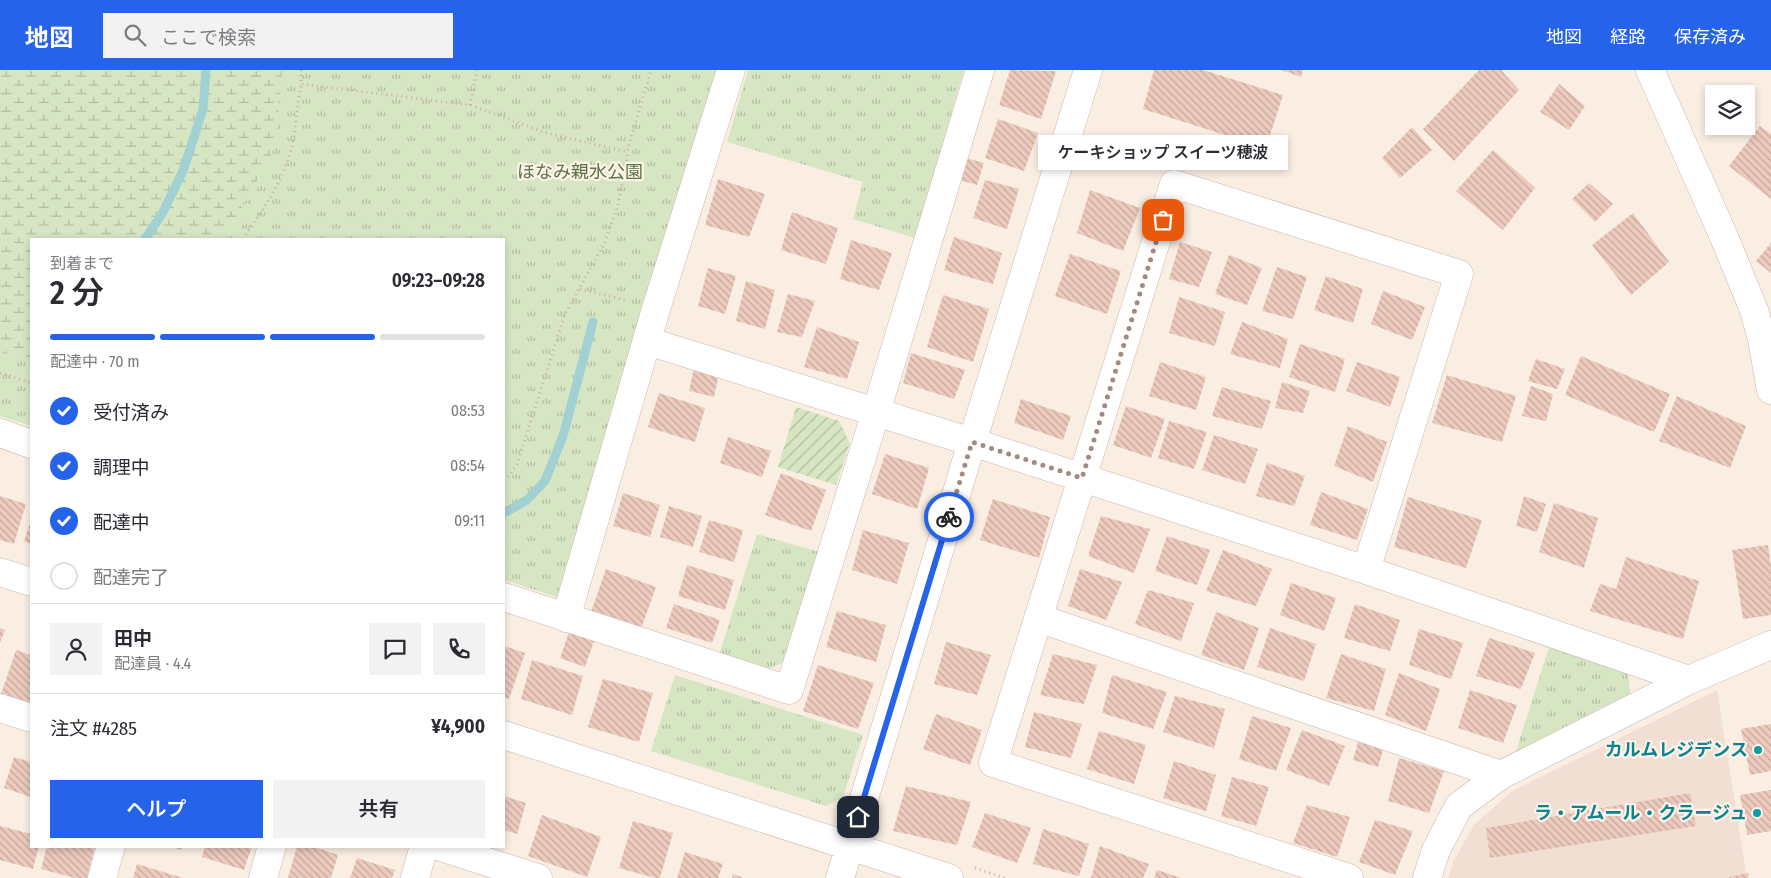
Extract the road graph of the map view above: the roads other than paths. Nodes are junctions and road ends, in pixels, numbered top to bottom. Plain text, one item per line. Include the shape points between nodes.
1 (731, 70) edge
2 (980, 70) edge
3 (1088, 70) edge
4 (1650, 70) edge
5 (647, 341) junction
6 (1771, 390) edge
7 (876, 412) junction
8 (0, 434) edge
9 (972, 442) junction
10 (30, 444) edge
11 (1082, 478) junction
12 (1366, 570) junction
13 (0, 572) edge
14 (30, 582) edge
15 (505, 597) edge
16 (566, 618) junction
17 (1038, 618) junction
18 (1771, 645) edge
19 (1689, 680) junction
20 (2, 715) edge
21 (30, 718) edge
22 (505, 735) edge
23 (1501, 775) junction
24 (850, 846) junction
25 (110, 848) edge
26 (271, 848) edge
27 (423, 848) edge
28 (443, 848) edge
29 (958, 872) edge
30 (102, 878) edge
31 (263, 878) edge
32 (415, 878) edge
33 (538, 878) edge
34 (840, 878) edge
35 (1349, 878) edge
36 (1427, 878) edge

1 - 5 street
2 - 7 street
3 - 9 street
4 - 6 street via 1754,310
5 - 7 street
5 - 16 street
7 - 9 street
7 - 16 street via 789,690
8 - 10 street
9 - 11 street
9 - 24 street
11 - 12 street
11 - 12 street via 1174,184 1460,274
11 - 17 street
12 - 19 street
13 - 14 street
15 - 16 street
17 - 23 street
17 - 35 street via 993,763
18 - 19 street
19 - 23 street
20 - 21 street
22 - 24 street
23 - 36 street via 1459,806 1436,850
24 - 29 street
24 - 34 street
25 - 30 street
26 - 31 street
27 - 32 street
28 - 33 street

